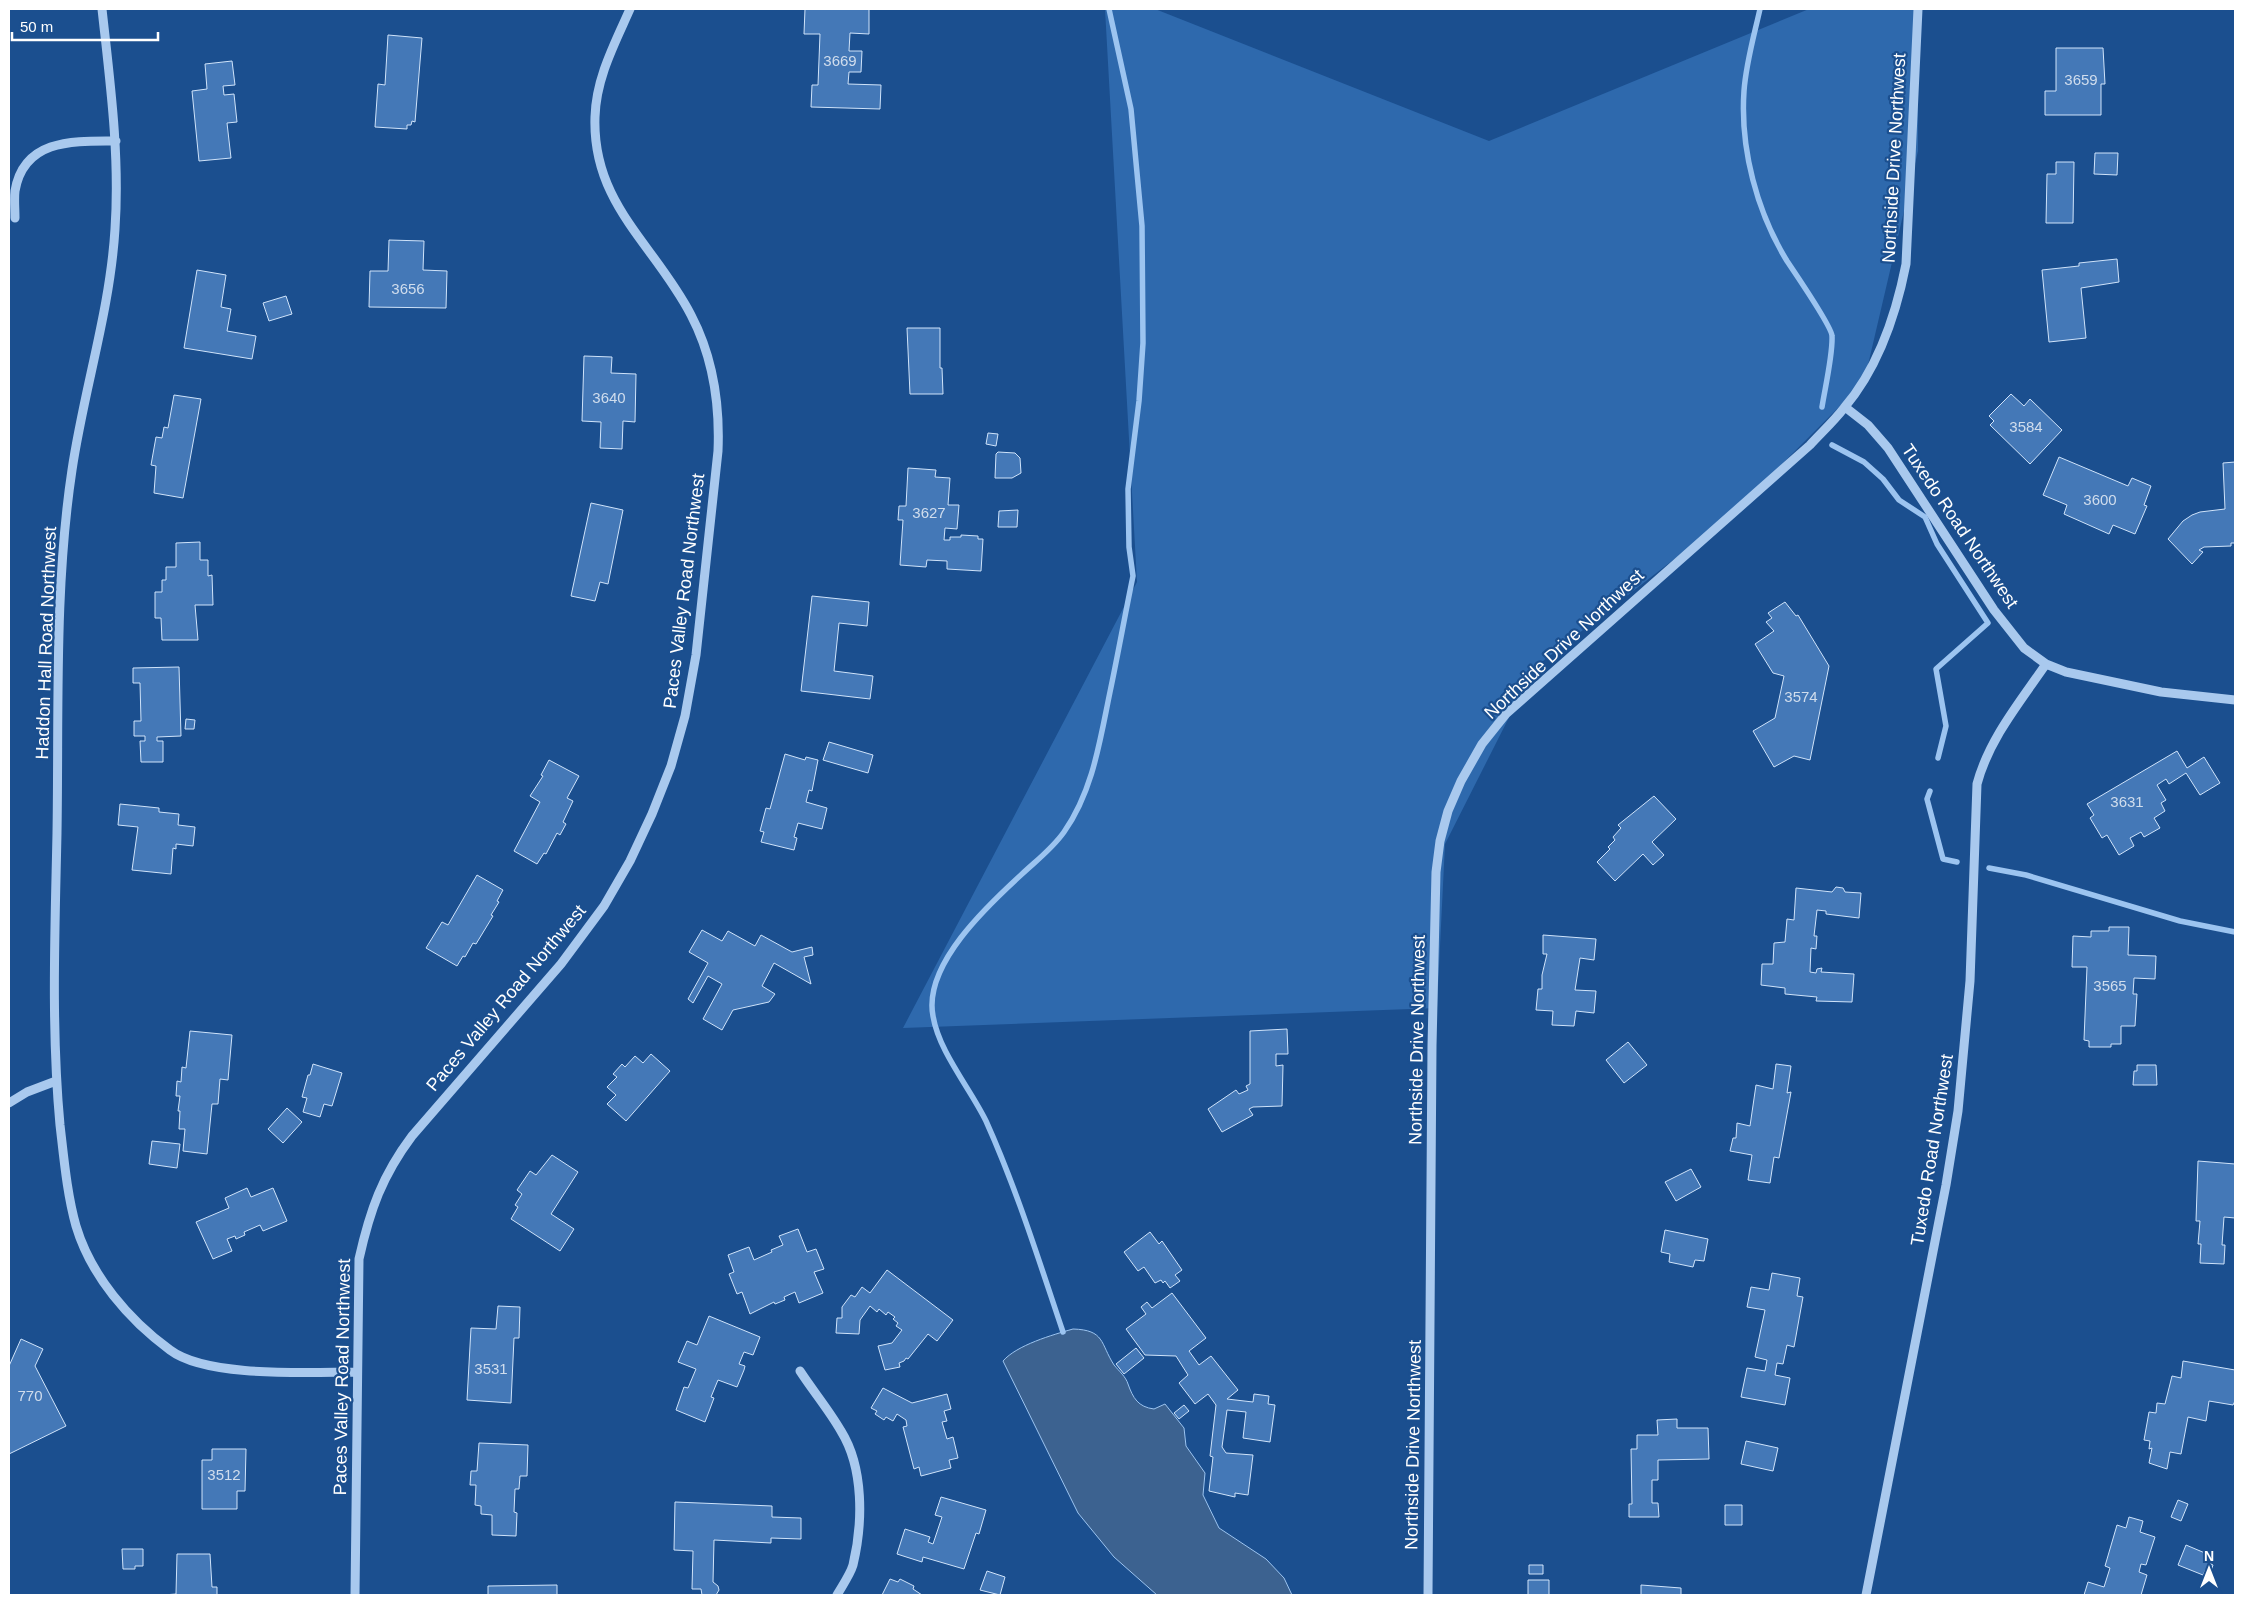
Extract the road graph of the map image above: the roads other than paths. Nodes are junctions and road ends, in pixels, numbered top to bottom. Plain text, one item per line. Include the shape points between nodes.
1 (102, 9) edge
2 (630, 9) edge
3 (1918, 9) edge
4 (116, 141) junction
5 (15, 218) dead end
6 (1845, 407) junction
7 (2046, 664) junction
8 (2235, 700) edge
9 (56, 1081) junction
10 (9, 1103) edge
11 (800, 1371) dead end
12 (356, 1372) junction
13 (354, 1595) edge
14 (837, 1595) edge
15 (1428, 1595) edge
16 (1866, 1595) edge

1 - 4 street, Haddon Hall Road Northwest
2 - 12 street, Paces Valley Road Northwest via 598,89 595,117 598,157 608,189 622,214 691,315 708,356 720,422 696,655 685,716 671,766 652,814 604,906 561,964 412,1136 383,1182 368,1220 359,1259
3 - 6 street, Northside Drive Northwest via 1906,264 1899,300 1885,339 1869,372
4 - 5 street via 72,141 40,150 25,166 15,190
4 - 9 street, Haddon Hall Road Northwest via 115,234 110,278 72,468 61,558 54,1005
6 - 7 street, Tuxedo Road Northwest via 1888,448 1994,610 2024,648
6 - 15 street, Northside Drive Northwest via 1810,445 1506,714 1482,744 1448,810 1440,841 1436,891
7 - 8 street, Tuxedo Road Northwest via 2066,672 2162,692
7 - 16 street, Tuxedo Road Northwest via 1992,744 1977,784 1970,981 1958,1111
9 - 10 street
9 - 12 street, Haddon Hall Road Northwest via 65,1170 76,1226 99,1275 133,1317 171,1351 202,1365 262,1371
11 - 14 street via 842,1432 855,1464 858,1535 852,1567
12 - 13 street, Paces Valley Road Northwest

